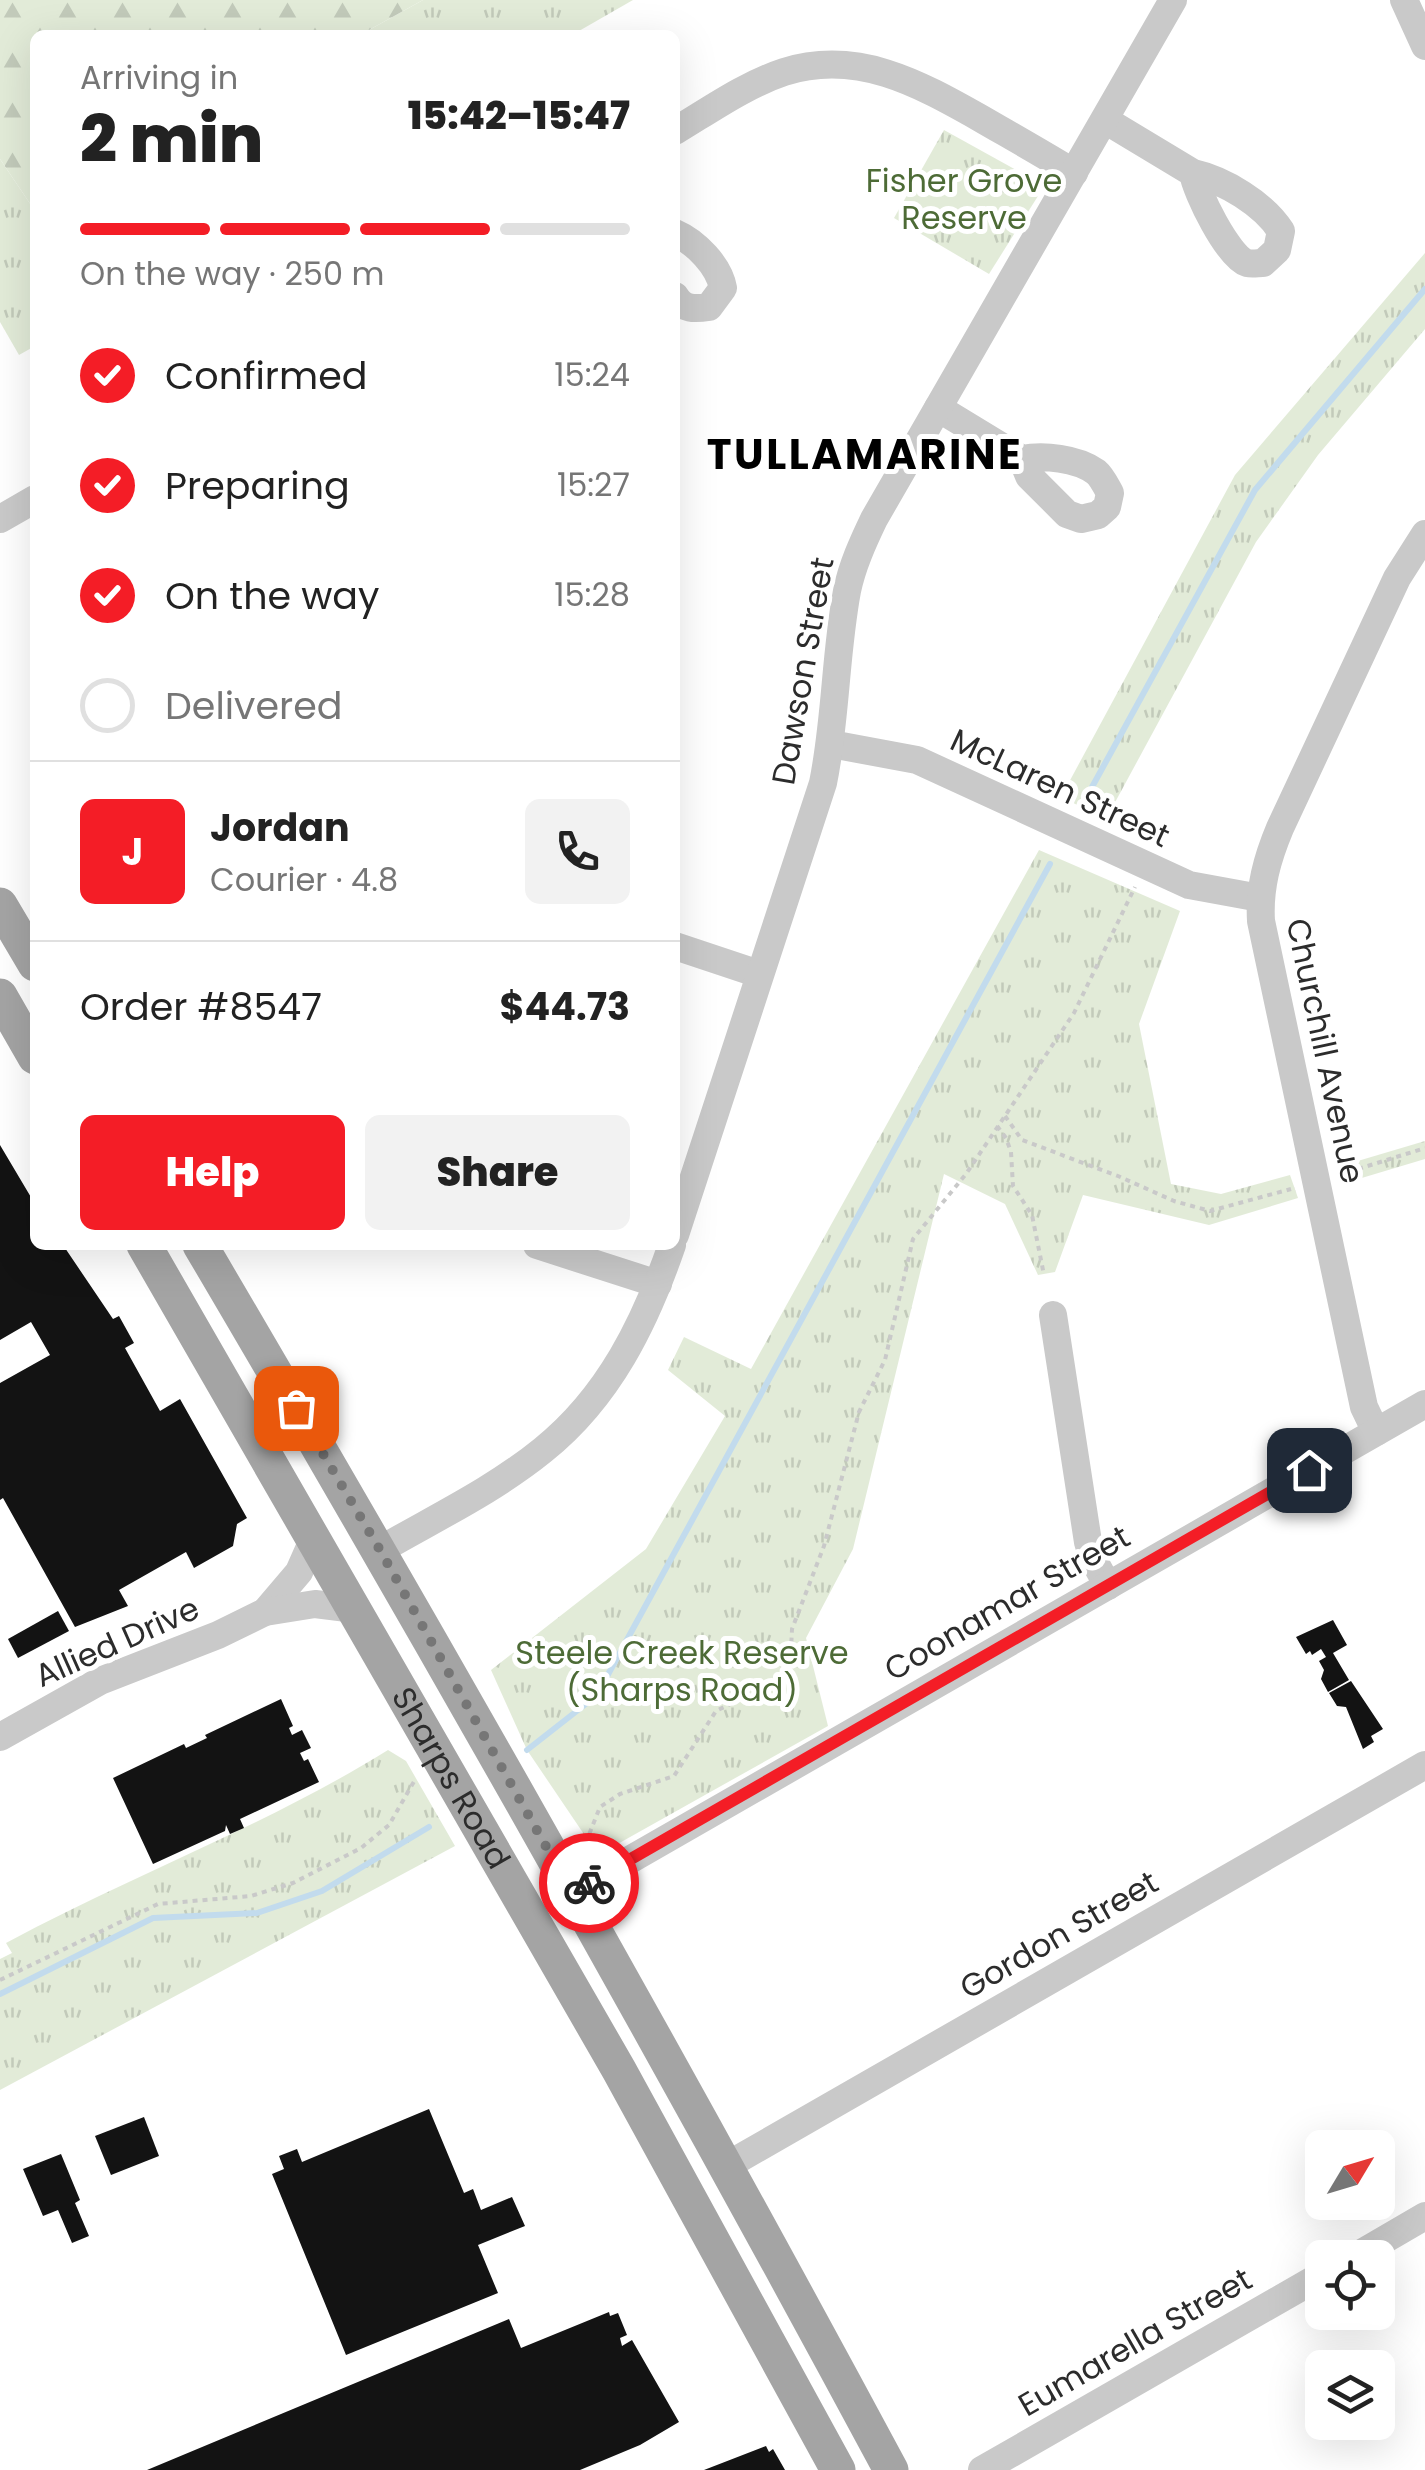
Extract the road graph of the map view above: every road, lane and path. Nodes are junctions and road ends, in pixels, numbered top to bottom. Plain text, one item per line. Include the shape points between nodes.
1 (1173, 0) edge
2 (1404, 0) edge
3 (1425, 46) edge
4 (1105, 120) junction
5 (680, 128) edge
6 (1074, 172) junction
7 (1193, 173) dead end
8 (680, 236) edge
9 (680, 304) edge
10 (938, 408) junction
11 (1022, 460) dead end
12 (30, 502) edge
13 (0, 519) edge
14 (1425, 534) edge
15 (831, 744) junction
16 (1136, 886) dead end
17 (1260, 898) junction
18 (0, 905) edge
19 (680, 948) edge
20 (30, 956) edge
21 (760, 974) junction
22 (5, 1010) edge
23 (30, 1049) edge
24 (1005, 1116) junction
25 (997, 1126) junction
26 (1425, 1148) edge
27 (1317, 1181) junction
28 (680, 1220) edge
29 (147, 1250) edge
30 (203, 1250) edge
31 (553, 1250) edge
32 (670, 1250) edge
33 (1044, 1275) dead end
34 (658, 1284) junction
35 (1053, 1315) dead end
36 (1425, 1404) edge
37 (1376, 1432) junction
38 (314, 1538) junction
39 (380, 1550) junction
40 (1108, 1586) junction
41 (355, 1610) junction
42 (265, 1612) junction
43 (384, 1657) junction
44 (0, 1738) edge
45 (431, 1741) junction
46 (1425, 1765) edge
47 (564, 1880) junction
48 (0, 1980) edge
49 (661, 2044) junction
50 (619, 2070) junction
51 (728, 2166) junction
52 (1425, 2216) edge
53 (1384, 2240) edge
54 (1305, 2285) edge
55 (838, 2470) edge
56 (891, 2470) edge
57 (982, 2470) edge

1 - 4 street, Dawson Street
2 - 3 street
4 - 6 street, Dawson Street
4 - 7 street
5 - 6 street via 786,71 858,65 919,83
6 - 10 street, Dawson Street
8 - 9 street via 721,275 723,288 709,307
10 - 11 street
10 - 15 street, Dawson Street via 857,556
12 - 13 street
14 - 17 street, Churchill Avenue via 1403,567 1280,828
15 - 17 street, McLaren Street via 917,760 1189,885
15 - 21 street, Dawson Street
16 - 24 path via 1074,1013
17 - 27 street, Churchill Avenue
18 - 20 main road
19 - 21 street
21 - 28 street, Dawson Street
22 - 23 main road
24 - 25 path
24 - 27 path via 1022,1140 1210,1211
25 - 33 path via 1011,1152 1013,1186 1032,1215
25 - 47 path via 913,1239 885,1360 860,1412 824,1546 792,1629 790,1670 716,1711 674,1776 608,1800
26 - 27 path
27 - 37 street, Churchill Avenue via 1364,1407
29 - 38 main road, Sharps Road
30 - 39 main road, Sharps Road
31 - 34 street
32 - 34 street
34 - 39 street via 630,1346 582,1412 502,1479
35 - 40 street via 1088,1542
36 - 37 street, Coonamar Street
37 - 40 street, Coonamar Street
38 - 41 main road, Sharps Road
38 - 42 street, Allied Drive via 299,1572
39 - 43 main road via 370,1588 394,1631
39 - 47 main road, Sharps Road
40 - 47 street, Coonamar Street
41 - 42 street, Allied Drive via 315,1604
41 - 43 main road, Sharps Road
42 - 44 street, Allied Drive via 100,1682
43 - 45 main road, Sharps Road
45 - 48 path via 408,1796 362,1848 251,1896 158,1904
45 - 50 main road, Sharps Road
46 - 51 street, Gordon Street
47 - 49 main road, Sharps Road
49 - 50 main road
49 - 51 main road, Sharps Road
50 - 55 main road, Sharps Road
51 - 56 main road, Sharps Road
52 - 53 street
54 - 57 street, Eumarella Street

